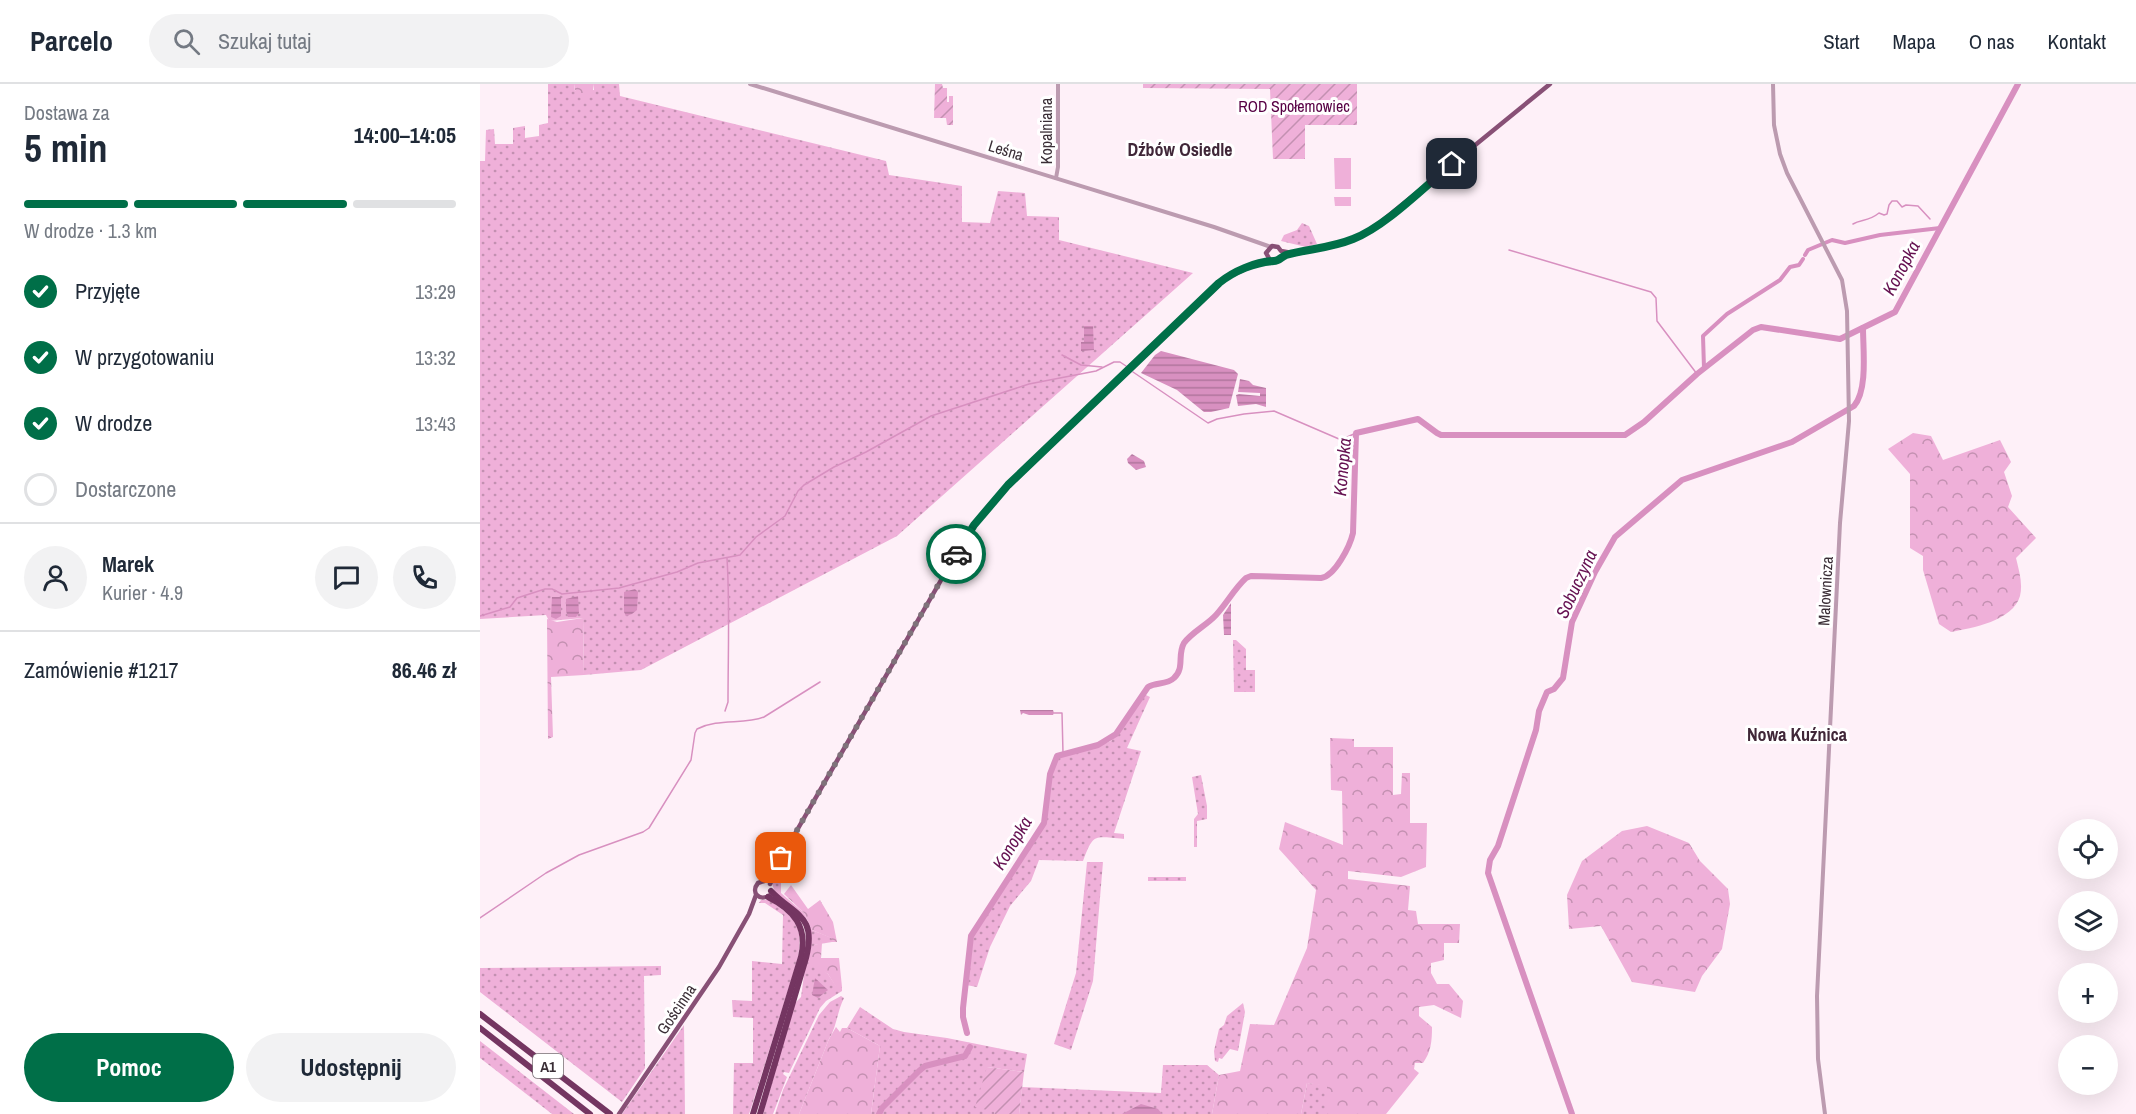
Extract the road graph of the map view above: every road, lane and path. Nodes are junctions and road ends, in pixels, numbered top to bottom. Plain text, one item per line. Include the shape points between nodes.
1 (750, 84) edge
2 (1058, 84) edge
3 (1550, 84) edge
4 (1773, 84) edge
5 (1056, 178) junction
6 (1254, 240) junction
7 (1271, 247) junction
8 (1281, 254) junction
9 (1268, 256) junction
10 (765, 891) junction
11 (480, 1014) edge
12 (480, 1028) edge
13 (758, 1110) edge
14 (589, 1113) edge
15 (610, 1114) edge
16 (619, 1114) edge
17 (752, 1114) edge
18 (1825, 1114) edge

1 - 5 street, Leśna
2 - 5 street, Kopalniana
3 - 8 main road via 1371,230 1343,243
4 - 18 street, Malownicza via 1774,125 1780,154 1842,280 1846,300 1848,414 1817,996 1818,1059
5 - 6 street, Leśna
6 - 7 street, Leśna
6 - 9 street, Leśna
7 - 8 main road via 1278,247
7 - 9 main road
8 - 9 main road via 1276,261
9 - 10 main road, Gościnna via 1219,283 1008,485 974,525
10 - 13 highway via 794,916 804,939
10 - 16 main road, Gościnna via 713,976
11 - 15 highway, A1
12 - 14 highway, A1
13 - 17 highway

